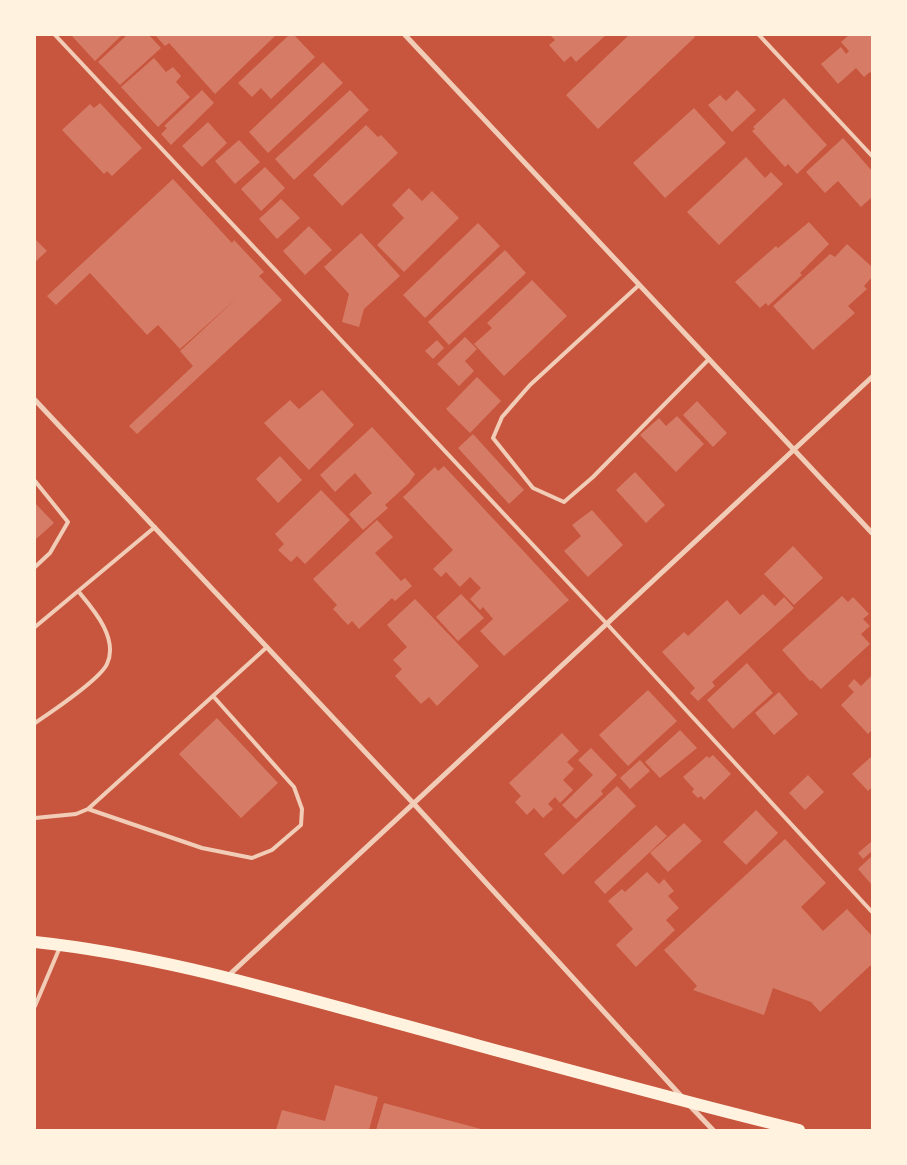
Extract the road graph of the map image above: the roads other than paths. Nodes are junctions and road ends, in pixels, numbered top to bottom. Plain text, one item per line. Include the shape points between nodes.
1 (56, 35) edge
2 (405, 35) edge
3 (759, 35) edge
4 (872, 156) edge
5 (639, 285) junction
6 (709, 359) junction
7 (872, 377) edge
8 (35, 400) edge
9 (794, 450) junction
10 (35, 481) edge
11 (154, 527) junction
12 (872, 533) edge
13 (35, 567) edge
14 (78, 591) junction
15 (607, 624) junction
16 (35, 627) edge
17 (267, 647) junction
18 (212, 696) junction
19 (35, 723) edge
20 (414, 804) junction
21 (88, 808) junction
22 (35, 818) edge
23 (872, 912) edge
24 (35, 942) edge
25 (61, 944) junction
26 (227, 977) junction
27 (35, 1006) edge
28 (687, 1103) junction
29 (712, 1130) edge
30 (799, 1130) edge

1 - 15 lane
2 - 5 street
3 - 4 lane
5 - 6 street
5 - 6 lane via 530,385 502,417 493,438 533,488 564,502 593,477
6 - 9 street
7 - 9 street
8 - 11 street
9 - 12 street
9 - 15 street
10 - 13 lane via 68,522 50,553
11 - 14 lane
11 - 17 street
14 - 16 lane
14 - 19 lane via 100,617 110,645 107,664 74,696
15 - 20 street
15 - 23 lane
17 - 18 lane
17 - 20 street
18 - 21 lane
18 - 21 lane via 294,787 302,809 301,825 272,850 252,858 202,848
20 - 26 street
20 - 28 street
21 - 22 lane via 76,814
24 - 25 main road
25 - 26 main road
25 - 27 lane
26 - 28 main road
28 - 29 street
28 - 30 main road

